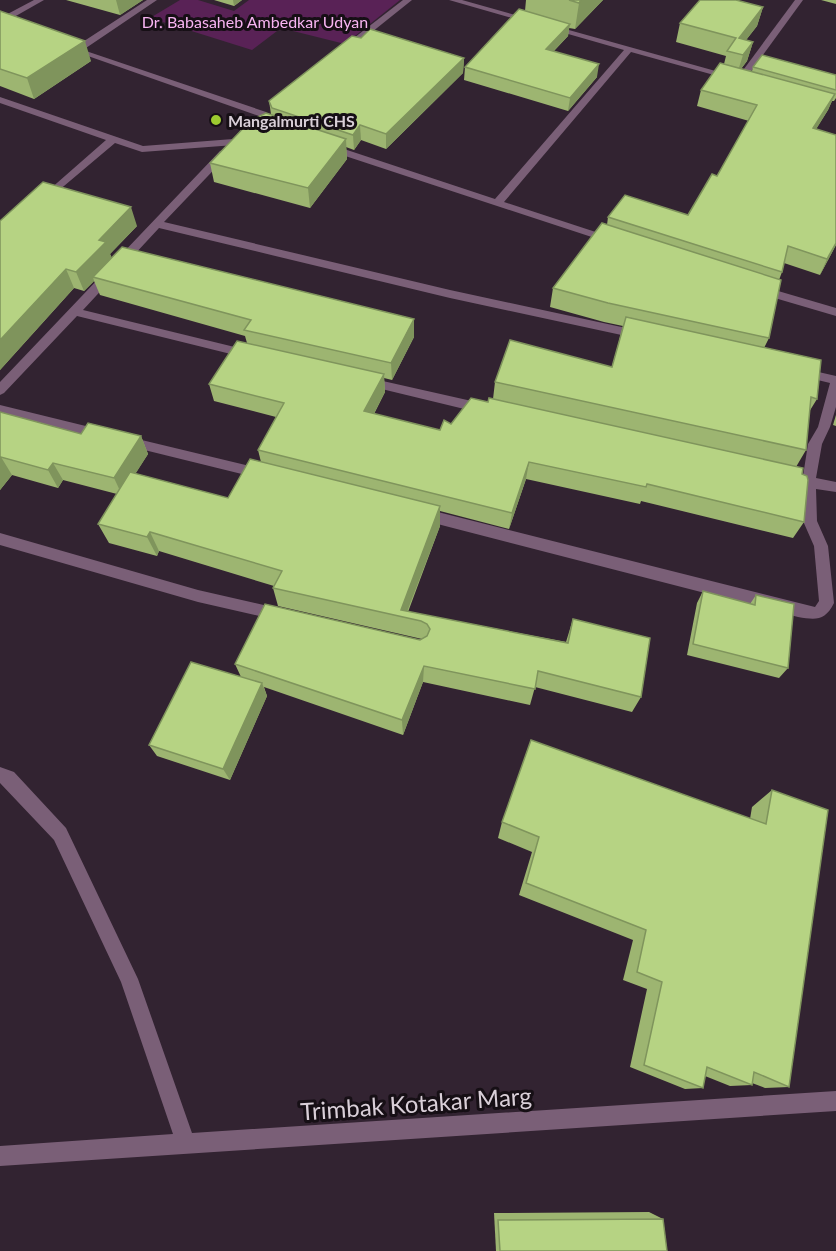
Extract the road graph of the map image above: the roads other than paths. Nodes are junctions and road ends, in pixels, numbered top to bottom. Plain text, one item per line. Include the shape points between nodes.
1 (40, 0) edge
2 (153, 0) edge
3 (408, 0) edge
4 (453, 0) edge
5 (799, 0) edge
6 (3, 25) edge
7 (59, 44) edge
8 (630, 48) junction
9 (77, 50) junction
10 (338, 56) edge
11 (741, 79) junction
12 (751, 82) edge
13 (0, 100) edge
14 (269, 127) junction
15 (280, 131) edge
16 (113, 139) junction
17 (312, 141) edge
18 (235, 142) junction
19 (498, 202) junction
20 (35, 208) edge
21 (157, 224) junction
22 (619, 243) edge
23 (750, 287) edge
24 (76, 312) junction
25 (836, 312) edge
26 (653, 338) edge
27 (265, 358) edge
28 (790, 369) edge
29 (346, 377) edge
30 (836, 380) edge
31 (836, 384) edge
32 (0, 390) edge
33 (0, 410) edge
34 (497, 411) edge
35 (276, 477) edge
36 (786, 477) edge
37 (809, 483) junction
38 (836, 487) edge
39 (414, 512) edge
40 (0, 539) edge
41 (298, 619) edge
42 (0, 775) edge
43 (836, 1101) edge
44 (186, 1144) junction
45 (0, 1156) edge

1 - 6 street
2 - 9 street
3 - 10 street
4 - 8 street
5 - 11 street
7 - 9 street
8 - 11 street
8 - 19 street
9 - 14 street via 267,111
11 - 12 street
13 - 16 street
14 - 15 street
14 - 18 street
16 - 18 street via 142,149
16 - 20 street
17 - 19 street
18 - 21 street
19 - 22 street
21 - 24 street
21 - 26 street
23 - 25 street
24 - 27 street
24 - 32 street
28 - 30 street
29 - 34 street
31 - 37 street via 815,444
33 - 35 street
36 - 37 street
37 - 38 street
37 - 39 street via 810,521 821,546 827,603 818,614
40 - 41 street via 198,596
42 - 44 street via 8,778 60,834 129,980
43 - 44 street, Trimbak Kotakar Marg
44 - 45 street, Trimbak Kotakar Marg

